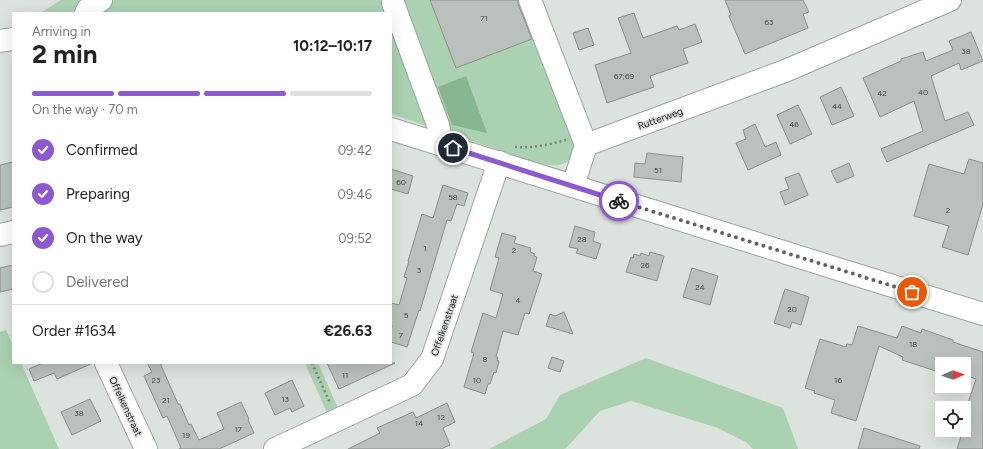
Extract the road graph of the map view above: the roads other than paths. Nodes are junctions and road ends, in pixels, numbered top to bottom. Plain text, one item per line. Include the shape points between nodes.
1 (101, 0) edge
2 (530, 0) edge
3 (950, 0) edge
4 (393, 3) dead end
5 (86, 12) edge
6 (0, 40) edge
7 (12, 40) edge
8 (392, 129) edge
9 (442, 145) junction
10 (586, 145) junction
11 (505, 155) junction
12 (573, 186) junction
13 (12, 232) edge
14 (0, 235) edge
15 (983, 314) edge
16 (106, 364) edge
17 (146, 449) edge
18 (275, 449) edge

1 - 5 street
2 - 10 street
3 - 10 street, Rutterweg via 785,72
4 - 9 street via 438,125
6 - 7 street
8 - 9 street
9 - 11 street
10 - 12 street
11 - 12 street
11 - 18 street, Offelkenstraat via 432,359 412,385
12 - 15 street
13 - 14 street
16 - 17 street, Offelkenstraat

